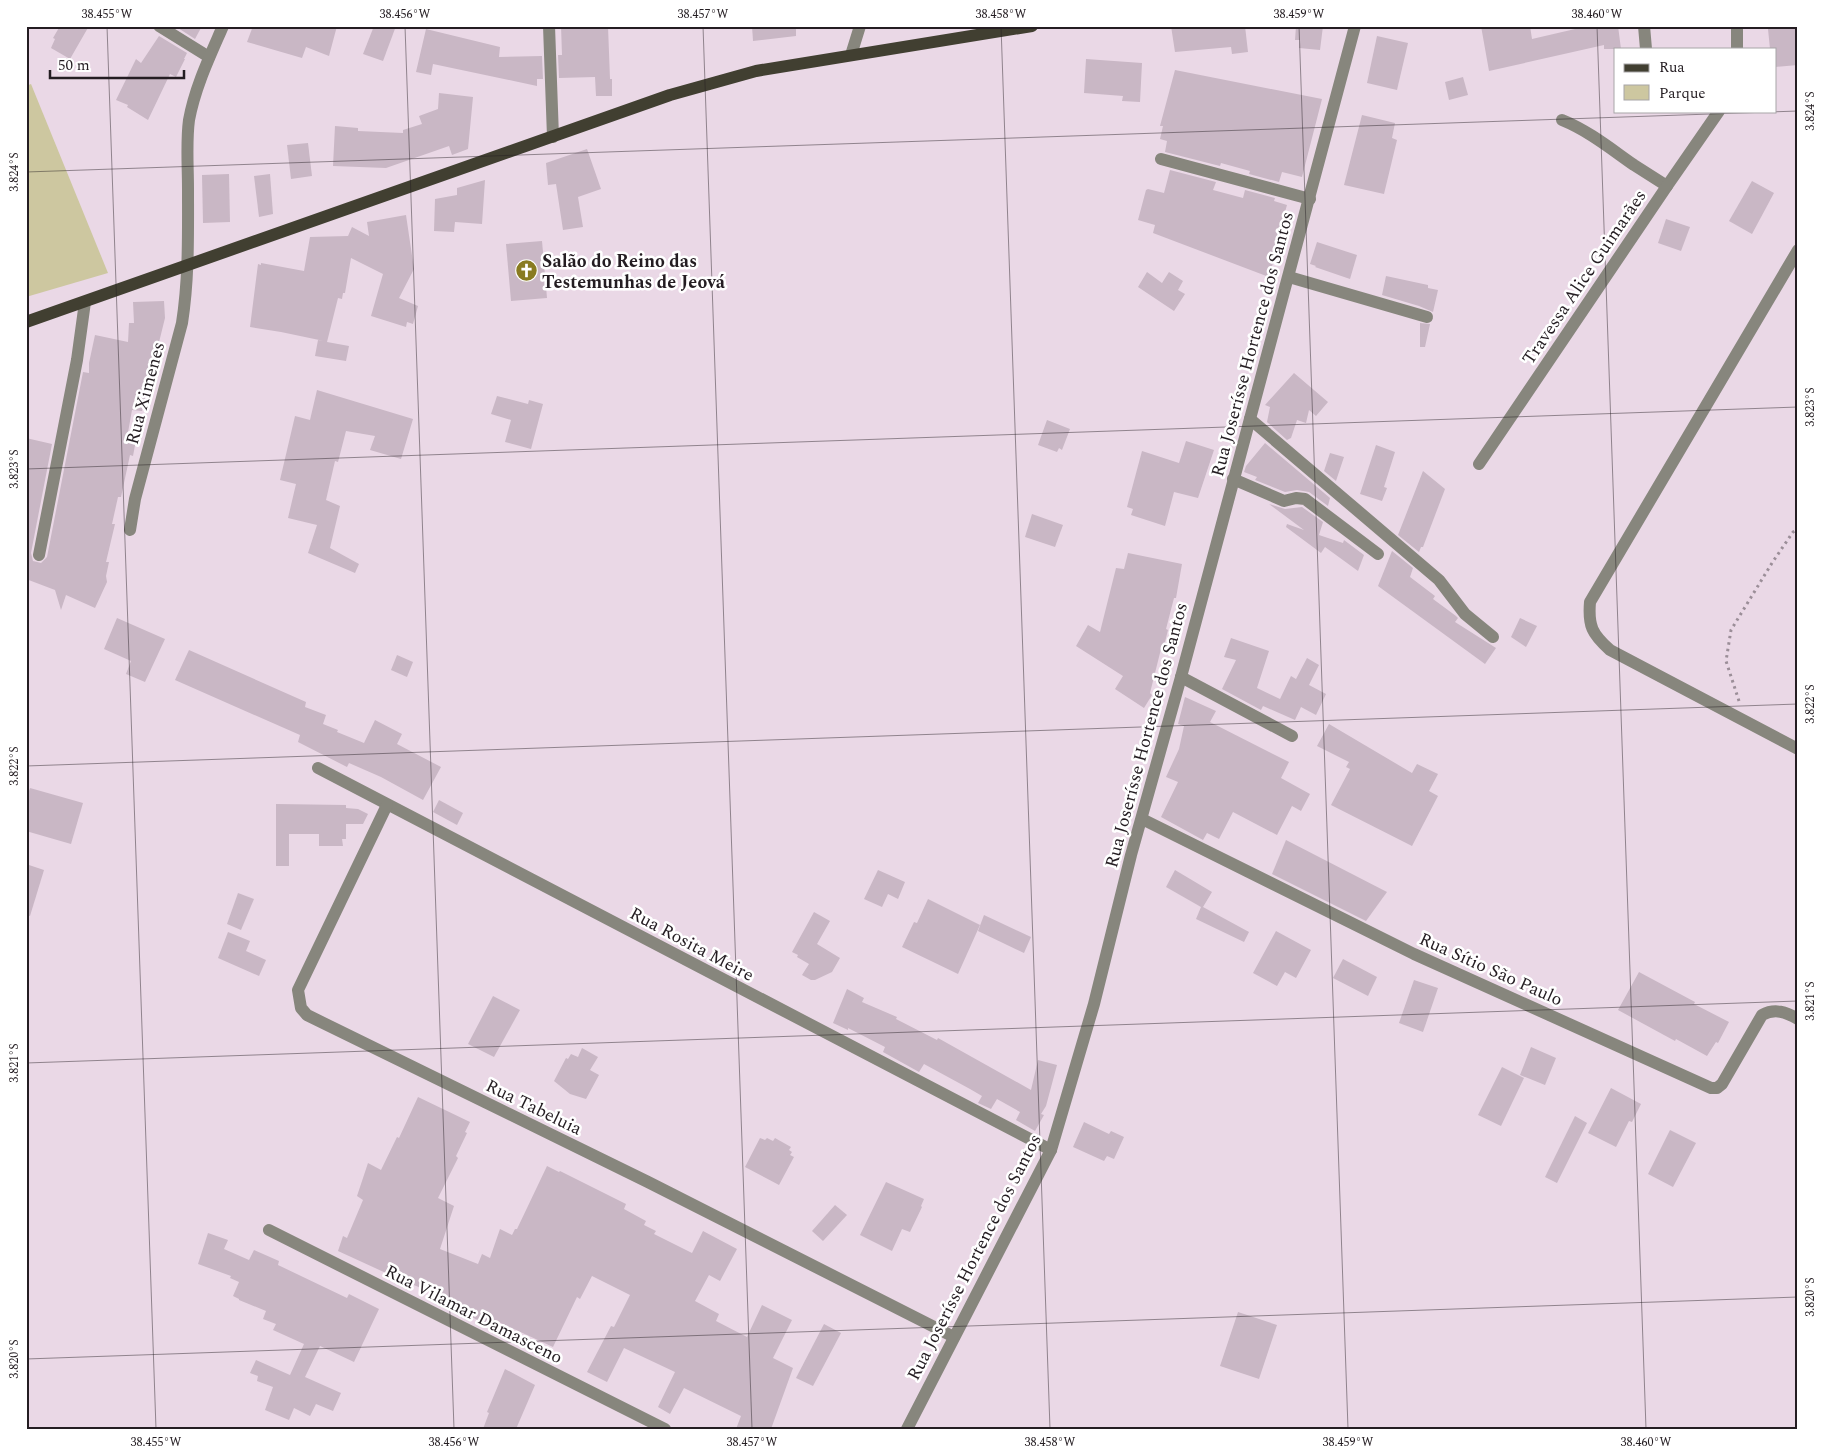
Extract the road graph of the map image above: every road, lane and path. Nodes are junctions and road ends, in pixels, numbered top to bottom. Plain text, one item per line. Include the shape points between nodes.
1 (159, 26) edge
2 (224, 26) edge
3 (549, 26) edge
4 (860, 26) edge
5 (1032, 26) edge
6 (1355, 26) edge
7 (1644, 26) edge
8 (1737, 26) edge
9 (1646, 48) edge
10 (1737, 48) edge
11 (851, 55) junction
12 (210, 57) junction
13 (1718, 112) edge
14 (1562, 120) dead end
15 (553, 136) junction
16 (1161, 159) dead end
17 (1667, 186) junction
18 (1310, 199) junction
19 (1798, 250) edge
20 (188, 264) junction
21 (1289, 277) junction
22 (85, 302) junction
23 (1427, 317) dead end
24 (26, 322) edge
25 (1250, 419) junction
26 (1479, 464) dead end
27 (1233, 479) junction
28 (1798, 529) edge
29 (130, 530) dead end
30 (1378, 554) dead end
31 (39, 555) dead end
32 (1493, 637) dead end
33 (1181, 678) junction
34 (1745, 721) junction
35 (1292, 736) dead end
36 (1798, 749) edge
37 (318, 768) dead end
38 (387, 805) junction
39 (1142, 819) junction
40 (1798, 1019) edge
41 (1050, 1150) junction
42 (269, 1230) dead end
43 (954, 1337) junction
44 (664, 1429) edge
45 (907, 1429) edge

1 - 12 street
2 - 12 street, Rua Ximenes
3 - 15 street
4 - 11 street
5 - 11 main road
6 - 18 street, Rua Joserísse Hortence dos Santos
7 - 9 street
8 - 10 street
11 - 15 main road via 730,77
12 - 20 street, Rua Ximenes via 189,120
13 - 17 street, Travessa Alice Guimarães
14 - 17 street via 1575,125
15 - 20 main road
16 - 18 street
17 - 26 street, Travessa Alice Guimarães
18 - 21 street, Rua Joserísse Hortence dos Santos
19 - 34 street via 1590,602 1589,609 1590,628 1610,650
20 - 22 main road
20 - 29 street, Rua Ximenes via 182,323 135,499
21 - 23 street
21 - 25 street, Rua Joserísse Hortence dos Santos
22 - 24 main road
22 - 31 street
25 - 27 street, Rua Joserísse Hortence dos Santos
25 - 32 street via 1439,580 1466,614
27 - 30 street via 1284,501 1305,499
27 - 33 street, Rua Joserísse Hortence dos Santos
28 - 34 path via 1772,563 1731,630 1726,661
33 - 35 street
33 - 39 street, Rua Joserísse Hortence dos Santos
34 - 36 street
37 - 38 street, Rua Rosita Meire
38 - 41 street, Rua Rosita Meire
38 - 43 street, Rua Tabeluia via 298,990 301,1008 307,1015
39 - 40 street, Rua Sítio São Paulo via 1414,954 1711,1088 1722,1084 1762,1015 1776,1011
39 - 41 street, Rua Joserísse Hortence dos Santos via 1094,1004
41 - 43 street, Rua Joserísse Hortence dos Santos
42 - 44 street, Rua Vilamar Damasceno
43 - 45 street, Rua Joserísse Hortence dos Santos

